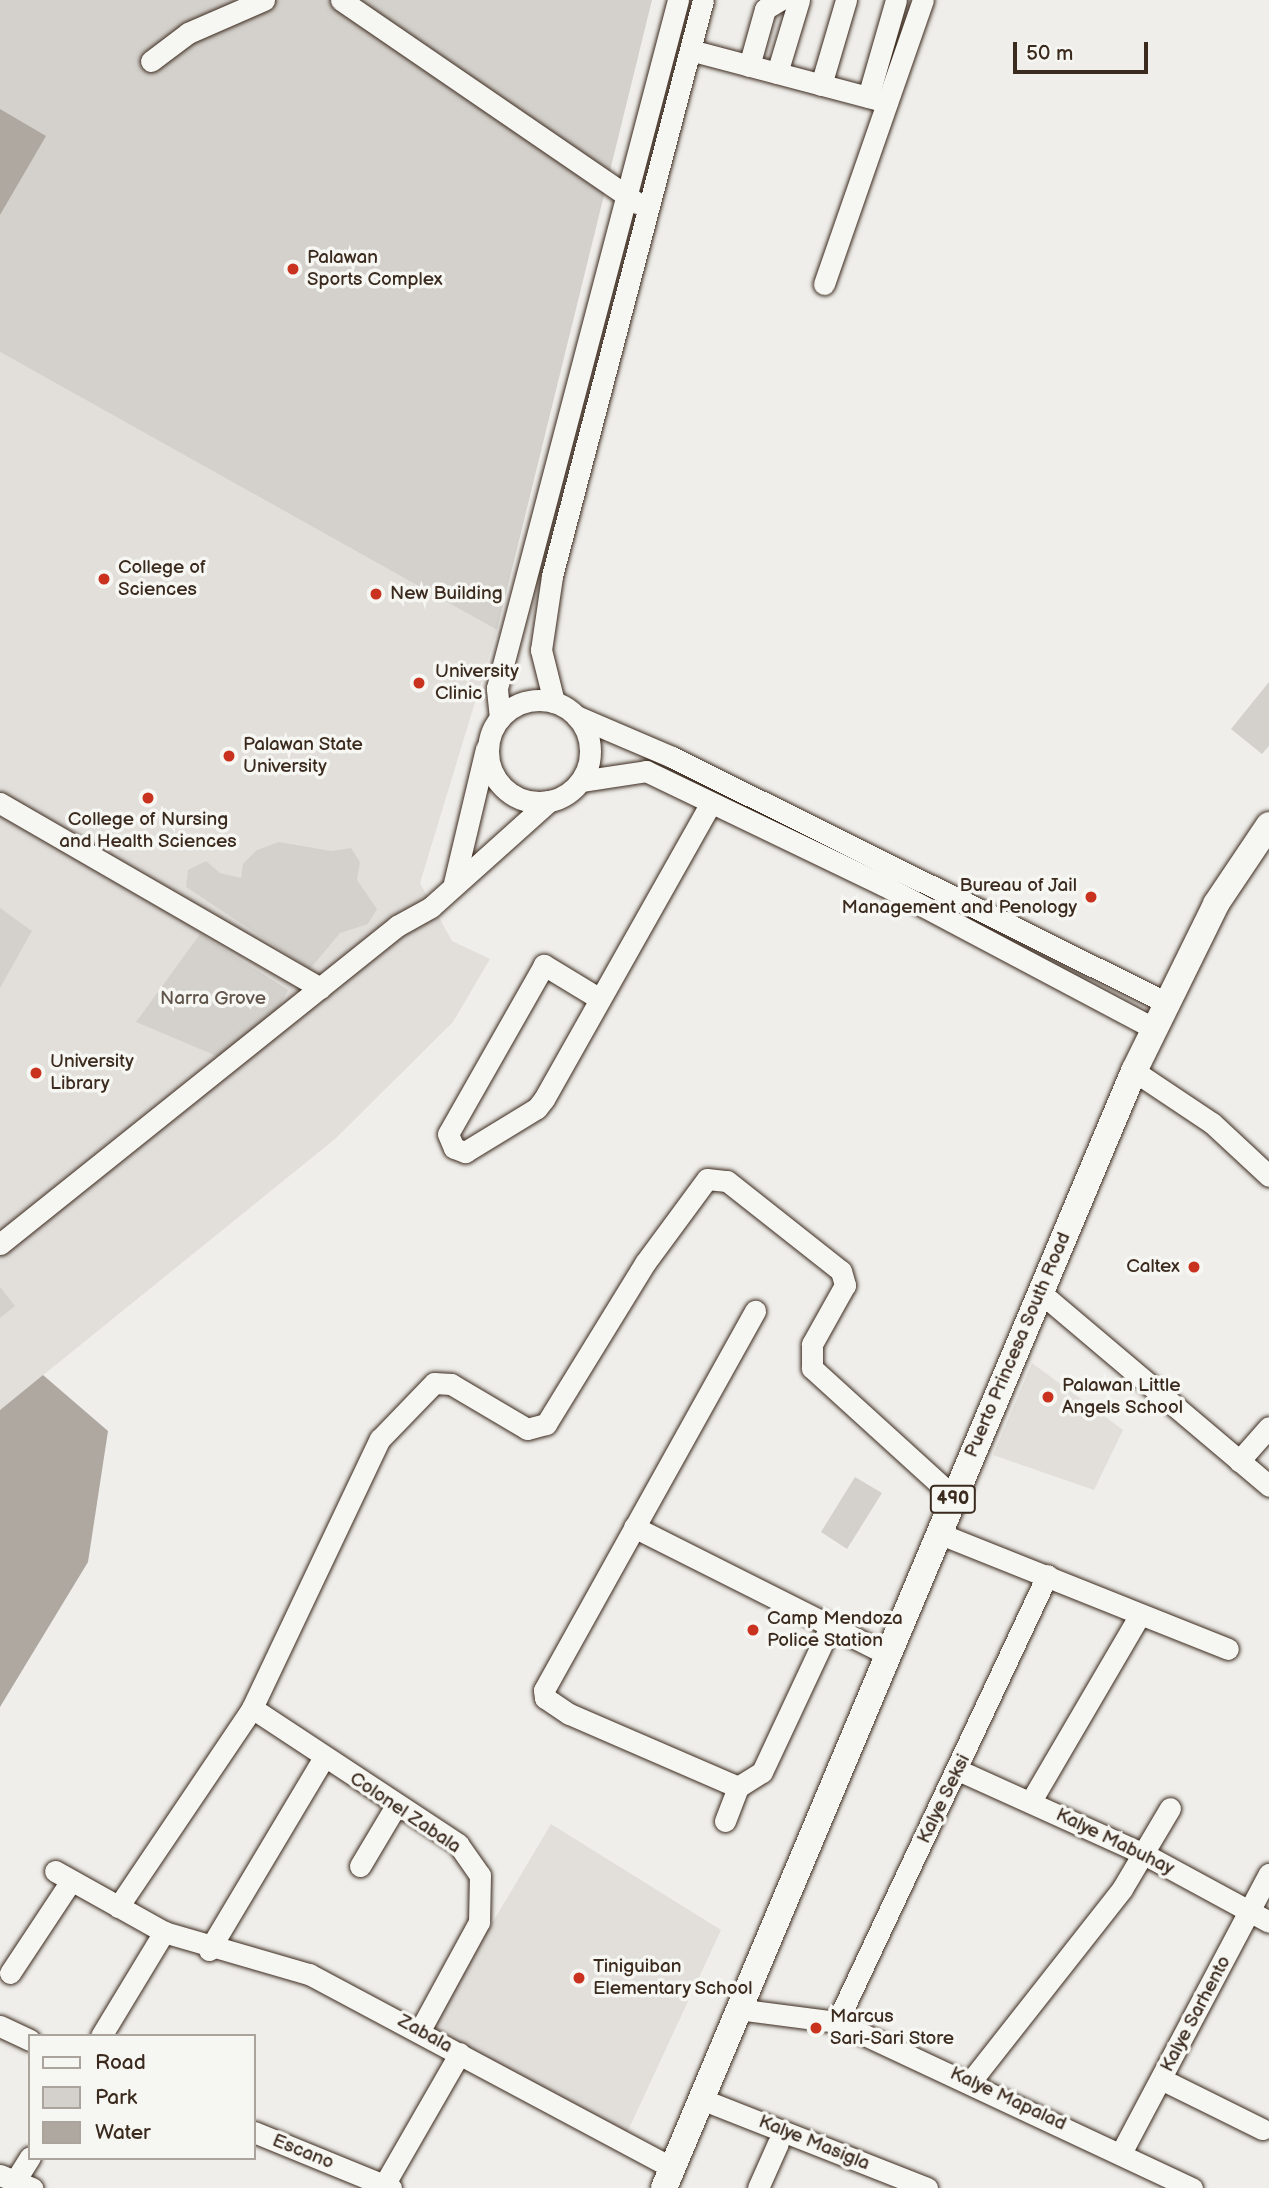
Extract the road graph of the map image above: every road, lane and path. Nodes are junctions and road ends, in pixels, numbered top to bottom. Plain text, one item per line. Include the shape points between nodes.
1 (264, 0) edge
2 (341, 0) edge
3 (678, 0) edge
4 (703, 0) edge
5 (780, 0) edge
6 (799, 0) edge
7 (846, 0) edge
8 (896, 0) edge
9 (923, 0) edge
10 (690, 50) junction
11 (151, 61) dead end
12 (749, 66) junction
13 (777, 73) junction
14 (821, 85) junction
15 (877, 99) junction
16 (627, 198) junction
17 (652, 209) junction
18 (824, 284) dead end
19 (554, 702) junction
20 (576, 716) junction
21 (495, 726) junction
22 (581, 782) junction
23 (549, 801) junction
24 (0, 803) edge
25 (711, 803) junction
26 (1269, 825) edge
27 (454, 883) junction
28 (321, 988) junction
29 (600, 999) junction
30 (1165, 1002) junction
31 (1153, 1028) junction
32 (1134, 1071) junction
33 (1269, 1177) edge
34 (0, 1244) edge
35 (1041, 1293) junction
36 (755, 1311) dead end
37 (1269, 1427) edge
38 (1239, 1461) junction
39 (1269, 1486) edge
40 (954, 1497) junction
41 (634, 1527) junction
42 (938, 1533) junction
43 (1047, 1575) junction
44 (1138, 1618) junction
45 (831, 1625) junction
46 (1228, 1649) dead end
47 (887, 1654) junction
48 (252, 1708) junction
49 (323, 1759) junction
50 (958, 1770) junction
51 (738, 1787) junction
52 (1031, 1801) junction
53 (397, 1804) junction
54 (1170, 1808) dead end
55 (725, 1821) dead end
56 (1144, 1854) junction
57 (360, 1866) dead end
58 (1269, 1874) edge
59 (118, 1907) junction
60 (1260, 1917) edge
61 (164, 1932) junction
62 (209, 1950) junction
63 (10, 1973) dead end
64 (737, 2008) junction
65 (838, 2022) junction
66 (0, 2026) edge
67 (419, 2030) junction
68 (102, 2034) edge
69 (28, 2039) edge
70 (460, 2053) junction
71 (1161, 2079) junction
72 (971, 2081) junction
73 (701, 2099) junction
74 (1262, 2129) dead end
75 (256, 2133) edge
76 (778, 2143) dead end
77 (1121, 2153) junction
78 (28, 2160) edge
79 (669, 2178) edge
80 (16, 2181) edge
81 (381, 2186) edge
82 (758, 2188) edge
83 (927, 2188) edge
84 (1192, 2188) edge

1 - 11 street via 188,33
2 - 16 street
3 - 16 street
4 - 10 street
5 - 12 street via 765,9
6 - 13 street
7 - 14 street
8 - 15 street
9 - 15 street
10 - 12 street
10 - 17 street
12 - 13 street
13 - 14 street
14 - 15 street
15 - 18 street
16 - 17 street
16 - 21 street via 497,688
17 - 19 street via 552,576 541,650
19 - 20 street
19 - 21 street via 515,705
20 - 22 street via 590,754
20 - 30 street via 672,757
21 - 23 street via 488,756 508,792
21 - 27 street
22 - 23 street
22 - 25 street via 646,771
23 - 27 street
24 - 28 street
25 - 29 street
25 - 31 street
26 - 30 main road, Puerto Princesa South Road / 490 via 1232,875
27 - 28 street
28 - 34 street
29 - 29 street via 537,1108 465,1152 454,1148 448,1134 544,965
30 - 31 main road, Puerto Princesa South Road / 490
31 - 32 main road, Puerto Princesa South Road / 490
32 - 33 street via 1212,1123
32 - 35 main road, Puerto Princesa South Road / 490
35 - 38 street
35 - 40 main road, Puerto Princesa South Road / 490
36 - 41 street
37 - 38 street
38 - 39 street
40 - 42 main road, Puerto Princesa South Road / 490
40 - 48 street via 812,1368 812,1344 845,1286 841,1271 727,1181 706,1179 645,1263 546,1424 527,1429 440,1382 421,1391 401,1414 380,1439
41 - 45 street
41 - 51 street via 552,1665 545,1698
42 - 43 street
42 - 47 main road, Puerto Princesa South Road / 490
43 - 44 street
43 - 50 street, Kalye Seksi
44 - 46 street
44 - 52 street
45 - 47 street
45 - 51 street via 762,1772
47 - 64 main road, Puerto Princesa South Road / 490
48 - 49 street, Colonel Zabala
48 - 59 street
49 - 53 street, Colonel Zabala
49 - 62 street
50 - 52 street, Kalye Mabuhay
50 - 65 street, Kalye Seksi
51 - 55 street
52 - 56 street, Kalye Mabuhay
53 - 57 street
53 - 67 street, Colonel Zabala via 457,1844 473,1862 483,1891 479,1922
54 - 56 street
56 - 60 street, Kalye Mabuhay
56 - 72 street
58 - 60 street, Kalye Sarhento
59 - 61 street, Zabala
59 - 63 street, Zabala via 63,1876
60 - 71 street, Kalye Sarhento
61 - 62 street, Zabala
61 - 68 street
62 - 67 street, Zabala via 309,1974
64 - 65 street, Kalye Mapalad
64 - 73 main road, Puerto Princesa South Road / 490
65 - 72 street, Kalye Mapalad
66 - 69 street
67 - 70 street, Zabala
70 - 79 street, Zabala
70 - 81 street
71 - 74 street
71 - 77 street, Kalye Sarhento
72 - 77 street, Kalye Mapalad
73 - 79 main road, Puerto Princesa South Road / 490
73 - 83 street, Kalye Masigla
75 - 81 street, Escano
76 - 82 street
77 - 84 street, Kalye Mapalad
78 - 80 street

